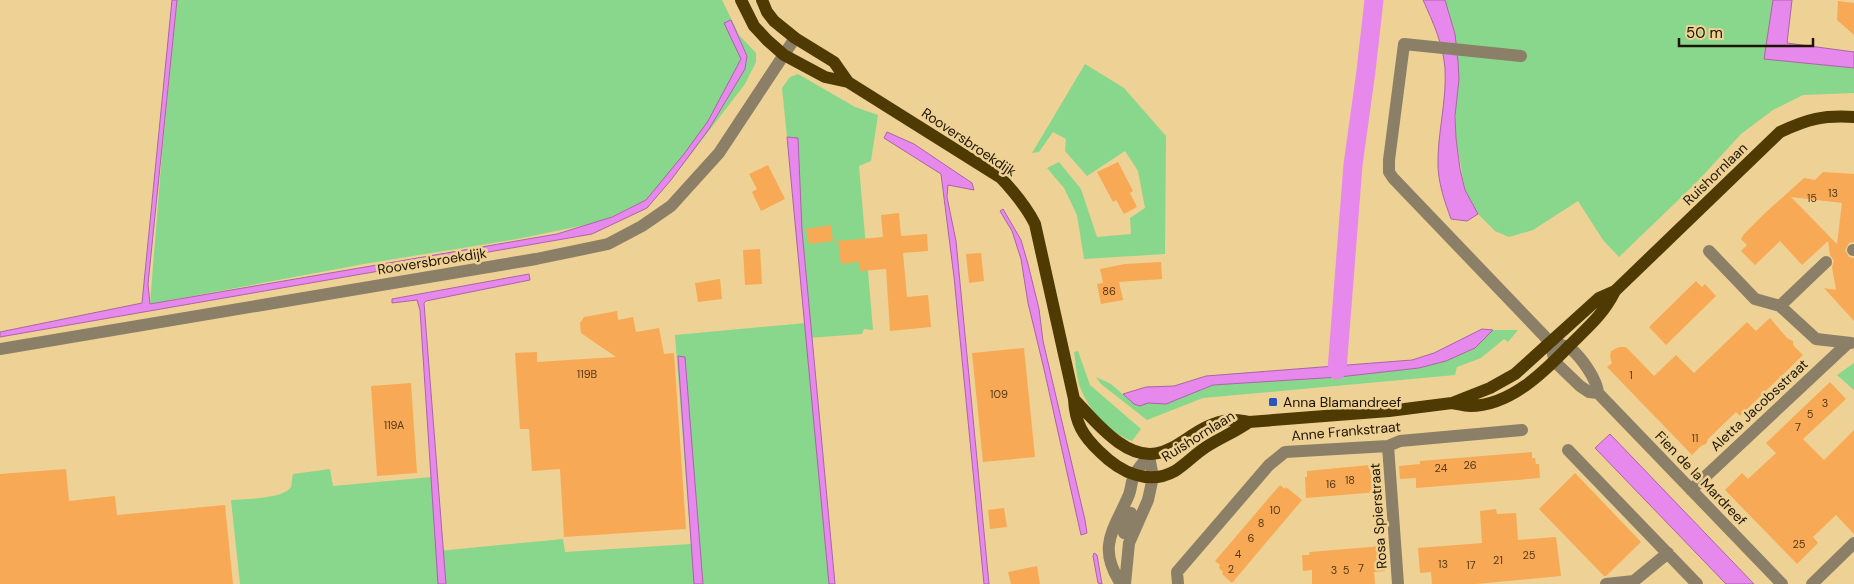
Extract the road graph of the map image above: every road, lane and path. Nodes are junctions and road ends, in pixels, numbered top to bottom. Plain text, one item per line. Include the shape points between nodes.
1 (741, 0) edge
2 (762, 0) edge
3 (795, 38) junction
4 (784, 55) junction
5 (1521, 56) dead end
6 (848, 82) junction
7 (1854, 117) edge
8 (1708, 251) dead end
9 (1826, 262) dead end
10 (1615, 291) junction
11 (1780, 306) junction
12 (1550, 342) junction
13 (1851, 343) edge
14 (1569, 347) junction
15 (0, 349) edge
16 (1555, 362) junction
17 (1598, 393) junction
18 (1074, 399) junction
19 (1452, 403) junction
20 (1249, 422) junction
21 (1522, 430) dead end
22 (1388, 446) junction
23 (1568, 450) dead end
24 (1149, 456) junction
25 (1134, 476) junction
26 (1153, 477) junction
27 (1691, 490) junction
28 (1131, 513) dead end
29 (1124, 533) dead end
30 (1854, 543) edge
31 (1668, 553) junction
32 (1123, 584) edge
33 (1178, 584) edge
34 (1398, 584) edge
35 (1606, 584) edge
36 (1698, 584) edge
37 (1782, 584) edge
38 (1812, 584) edge

1 - 4 main road via 754,26
2 - 3 main road via 774,21
3 - 4 street, Rooversbroekdijk
3 - 6 main road, Rooversbroekdijk via 834,62
4 - 6 main road, Rooversbroekdijk via 825,77
4 - 15 street, Rooversbroekdijk via 719,153 671,206 608,244 536,259
5 - 12 street via 1404,44 1389,172
6 - 18 main road, Rooversbroekdijk via 1001,178 1028,208 1036,224
7 - 10 main road, Ruishornlaan via 1806,120 1780,132
8 - 11 street, Aletta Jacobsstraat via 1755,299
9 - 11 street
10 - 12 main road, Ruishornlaan via 1599,298
10 - 14 main road, Ruishornlaan via 1607,308
11 - 13 street, Aletta Jacobsstraat via 1816,339
12 - 14 street
12 - 16 street
12 - 19 main road, Ruishornlaan via 1502,383
13 - 27 street, Aletta Jacobsstraat
14 - 16 main road, Ruishornlaan
14 - 17 street, Fien de la Mardreef via 1592,375 1598,385
16 - 17 street, Fien de la Mardreef via 1589,392
16 - 19 main road, Ruishornlaan via 1528,385 1502,399 1470,406
17 - 27 street, Fien de la Mardreef
18 - 24 main road via 1105,433 1120,444
18 - 25 main road, Rooversbroekdijk via 1076,420 1086,438 1109,462
19 - 20 main road, Ruishornlaan
20 - 24 main road, Ruishornlaan via 1231,420 1217,423 1165,452
20 - 26 main road, Ruishornlaan via 1204,448 1176,470
21 - 22 street, Anne Frankstraat via 1400,442
22 - 33 street, Anne Frankstraat via 1285,452 1269,465 1177,572
22 - 34 street, Rosa Spierstraat
23 - 31 street
24 - 25 street
24 - 26 street
25 - 26 main road, Ruishornlaan
25 - 32 street via 1110,536 1110,560
26 - 32 street via 1148,500 1129,543
27 - 37 street, Fien de la Mardreef
28 - 29 street
30 - 38 street
31 - 35 street via 1634,581
31 - 36 street

